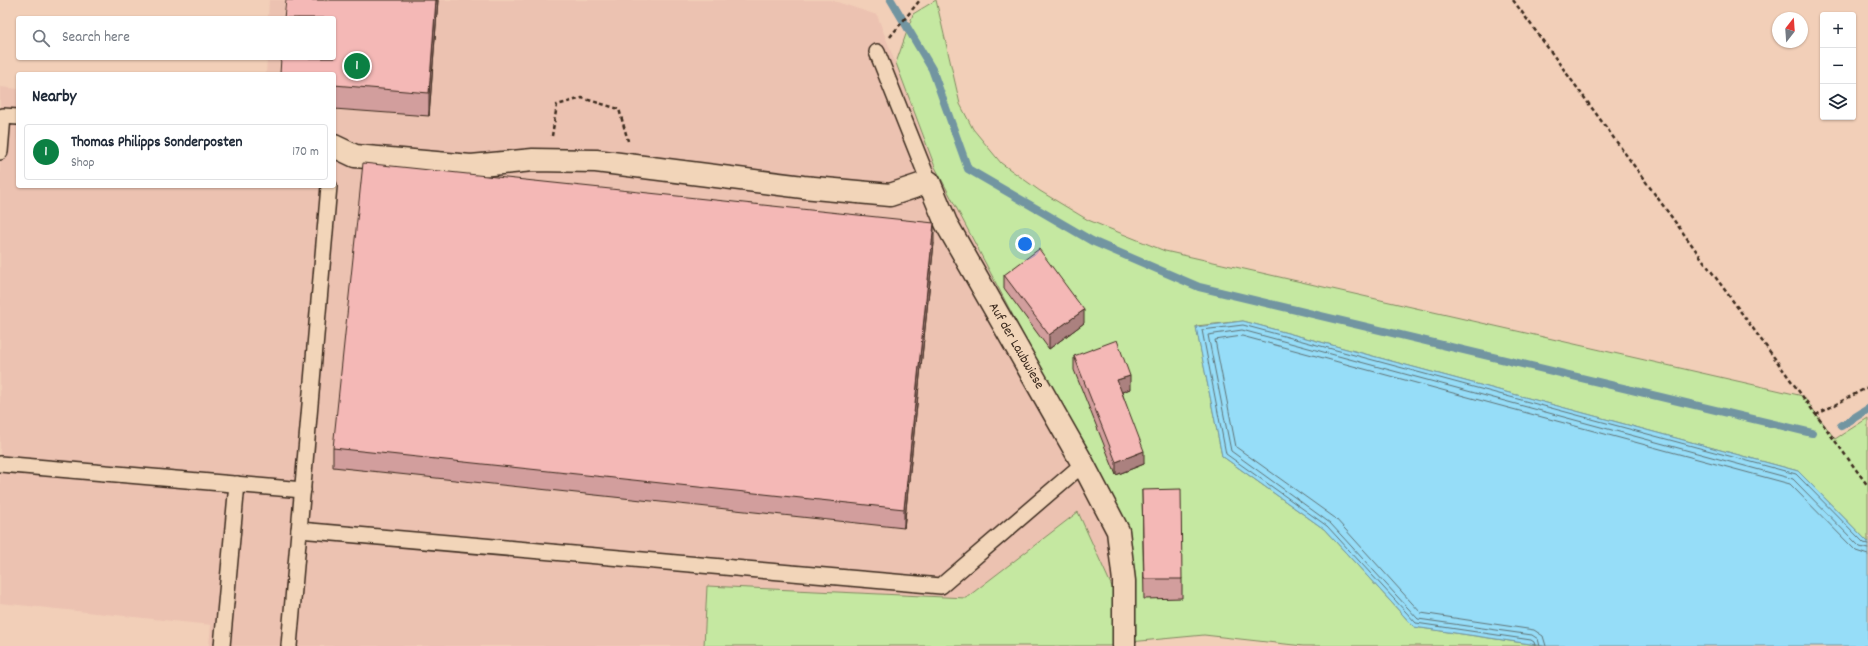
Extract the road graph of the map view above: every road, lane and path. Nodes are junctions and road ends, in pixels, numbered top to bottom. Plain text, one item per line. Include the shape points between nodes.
1 (920, 0) edge
2 (1513, 0) edge
3 (896, 30) dead end
4 (877, 52) dead end
5 (16, 117) edge
6 (336, 147) edge
7 (0, 152) edge
8 (548, 160) junction
9 (636, 166) junction
10 (929, 182) junction
11 (329, 188) edge
12 (1868, 387) edge
13 (1816, 415) junction
14 (0, 464) edge
15 (1083, 464) junction
16 (237, 484) junction
17 (1868, 486) edge
18 (302, 490) junction
19 (299, 530) junction
20 (222, 646) edge
21 (289, 646) edge
22 (1124, 646) edge

1 - 3 path
2 - 13 path
4 - 10 lane, Auf der Laubwiese
5 - 7 lane via 3,116
6 - 8 street via 355,156 471,166
8 - 9 street via 596,161
8 - 9 path via 557,105 582,98 619,109
9 - 10 street via 803,188 890,195
10 - 15 street, Auf der Laubwiese via 946,223
11 - 18 lane
12 - 13 path
13 - 17 path
14 - 16 lane
15 - 19 lane via 941,586
15 - 22 street, Auf der Laubwiese via 1118,530 1124,581
16 - 18 lane
16 - 20 lane
18 - 19 lane
19 - 21 lane

